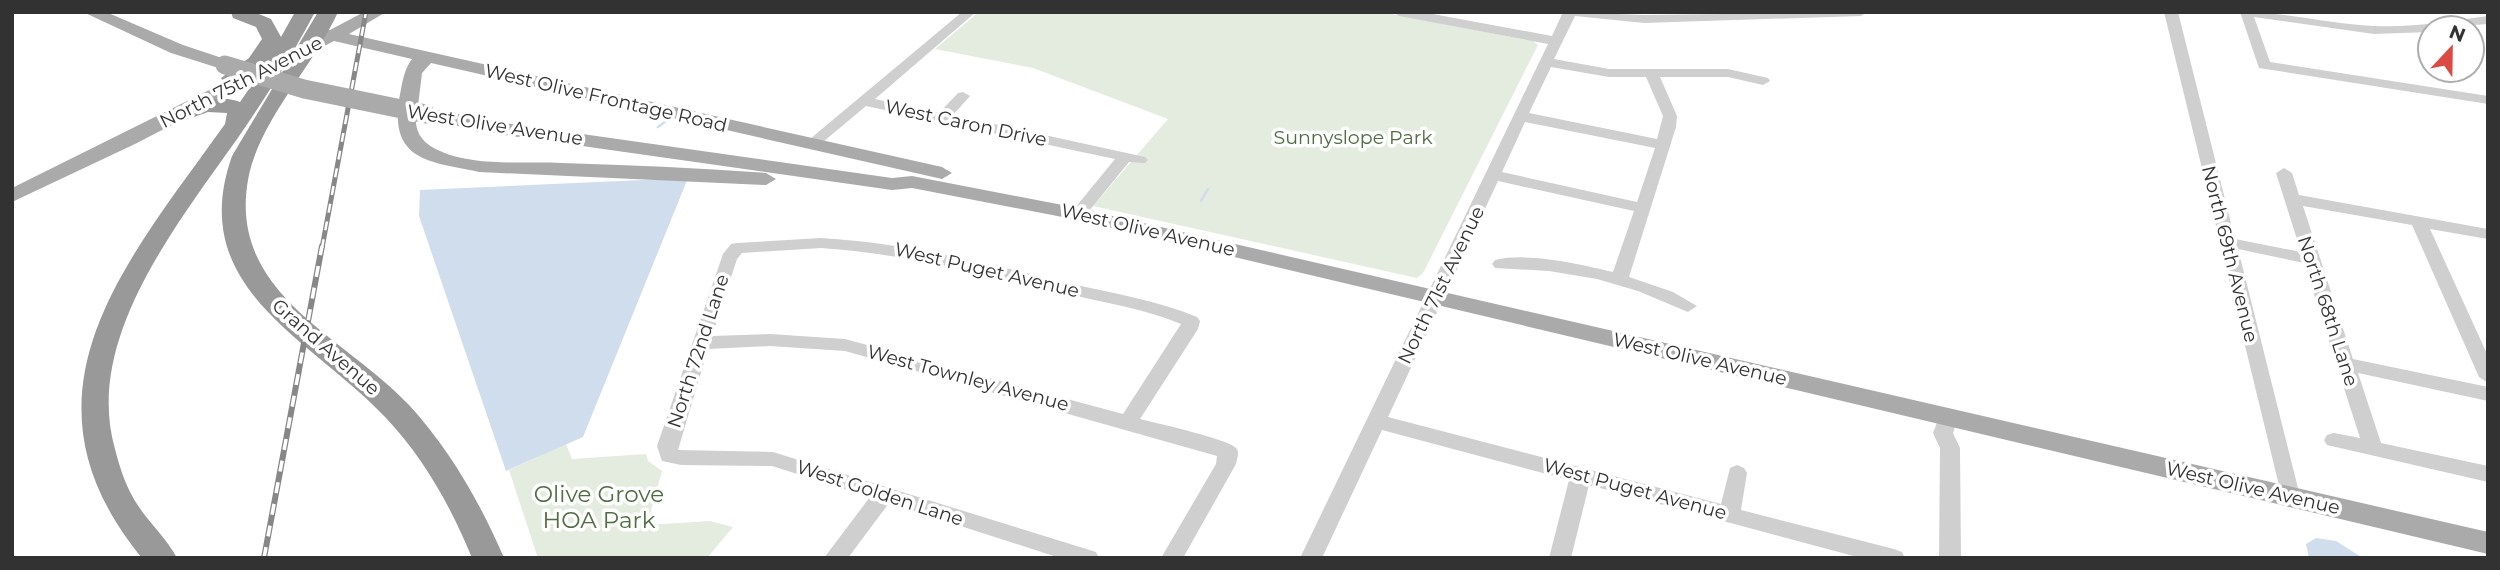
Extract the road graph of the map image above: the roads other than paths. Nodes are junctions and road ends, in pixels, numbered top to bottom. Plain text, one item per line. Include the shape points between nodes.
1 (91, 12) edge
2 (117, 12) edge
3 (328, 12) edge
4 (362, 12) edge
5 (378, 12) edge
6 (391, 12) edge
7 (970, 12) edge
8 (1399, 12) edge
9 (1572, 12) edge
10 (1861, 12) edge
11 (2171, 12) edge
12 (2247, 12) edge
13 (237, 13) edge
14 (1835, 13) edge
15 (1709, 15) edge
16 (2416, 31) edge
17 (301, 39) edge
18 (1555, 41) junction
19 (400, 50) junction
20 (429, 57) junction
21 (1545, 62) junction
22 (230, 67) junction
23 (1652, 74) junction
24 (1763, 81) dead end
25 (963, 96) dead end
26 (864, 100) junction
27 (2488, 100) edge
28 (1520, 116) junction
29 (942, 118) junction
30 (169, 119) junction
31 (236, 124) junction
32 (1080, 131) dead end
33 (812, 144) junction
34 (1068, 145) junction
35 (1663, 145) junction
36 (103, 150) junction
37 (2284, 173) dead end
38 (1494, 176) junction
39 (12, 196) edge
40 (2293, 199) junction
41 (1642, 208) junction
42 (1078, 214) junction
43 (2419, 222) junction
44 (2488, 234) edge
45 (2227, 242) junction
46 (737, 248) joint
47 (2311, 258) junction
48 (1502, 264) dead end
49 (1619, 281) junction
50 (1436, 297) junction
51 (1688, 306) dead end
52 (701, 344) junction
53 (2345, 364) junction
54 (2488, 377) edge
55 (2488, 394) edge
56 (1948, 417) junction
57 (1376, 421) junction
58 (1128, 422) junction
59 (2334, 440) dead end
60 (2373, 449) junction
61 (669, 456) joint
62 (1737, 473) dead end
63 (1581, 474) junction
64 (2488, 474) edge
65 (884, 495) junction
66 (2290, 496) junction
67 (1730, 515) junction
68 (2488, 542) edge
69 (161, 558) edge
70 (488, 558) edge
71 (835, 558) edge
72 (1088, 558) edge
73 (1172, 558) edge
74 (1311, 558) edge
75 (1560, 558) edge
76 (1894, 558) edge
77 (1950, 558) edge

1 - 22 main road, West Olive Avenue
2 - 22 main road, West Olive Avenue
3 - 17 highway, Grand Avenue
4 - 17 main road, North 75th Avenue
5 - 17 main road, North 75th Avenue
6 - 19 main road via 387,42
7 - 26 street
8 - 18 street
9 - 15 street via 1625,19
9 - 18 street, North 71st Avenue
10 - 14 street
11 - 45 street, North 69th Avenue
12 - 16 street via 2374,30
12 - 27 street via 2264,65
13 - 17 highway via 262,16
13 - 22 highway via 264,23 272,38 257,62
14 - 15 street
17 - 19 main road, West Olive Frontage Road
17 - 22 main road, North 75th Avenue
17 - 30 main road, North 75th Avenue
17 - 31 highway, Grand Avenue
17 - 70 highway, Grand Avenue via 236,179 237,245 253,276 277,306 351,367 413,430 459,495
18 - 21 street, North 71st Avenue
19 - 20 main road, West Olive Frontage Road
20 - 33 main road, West Olive Frontage Road
20 - 42 main road via 418,63 413,73 405,120 417,146 449,162 768,179 1026,213
21 - 23 street via 1602,72
21 - 28 street, North 71st Avenue
22 - 36 main road, North 75th Avenue
22 - 42 main road, West Olive Avenue, bridge via 304,89 428,110 505,129 892,184 912,182
23 - 24 street via 1728,73
23 - 35 street via 1671,116
25 - 29 street
26 - 29 street, West Caron Drive
26 - 33 street
28 - 35 street
28 - 38 street, North 71st Avenue
29 - 34 street, West Caron Drive
30 - 31 highway via 224,104 238,110
30 - 36 main road, North 75th Avenue
31 - 69 highway, Grand Avenue via 145,255 120,299 98,363 95,424 102,459 113,491
32 - 34 street, West Caron Drive
33 - 42 main road, West Olive Frontage Road via 1032,194
34 - 42 street, West Caron Drive via 1132,159
35 - 41 street
36 - 39 main road, North 75th Avenue
37 - 40 street, North 68th Lane
38 - 41 street
38 - 50 street, North 71st Avenue
40 - 43 street
40 - 47 street, North 68th Lane
41 - 49 street
42 - 50 main road, West Olive Avenue
43 - 44 street
43 - 54 street
45 - 47 street
45 - 66 street, North 69th Avenue
46 - 52 street, North 72nd Lane via 729,258
46 - 58 street, West Puget Avenue via 835,244 913,251 1191,321
47 - 53 street, North 68th Lane
48 - 49 street via 1539,263
49 - 51 street via 1657,290
50 - 56 main road, West Olive Avenue
50 - 57 street, North 71st Avenue
52 - 58 street, West Townley Avenue via 770,340 845,345
52 - 61 street, North 72nd Lane via 667,446
53 - 55 street
53 - 60 street, North 68th Lane
56 - 66 main road, West Olive Avenue
56 - 77 street via 1943,433 1950,448
57 - 63 street, West Puget Avenue
57 - 74 street, North 71st Avenue
58 - 73 street, West Townley Avenue via 1228,452 1226,464
59 - 60 street
60 - 64 street
61 - 65 street, West Golden Lane via 773,459
62 - 67 street
63 - 67 street, West Puget Avenue
63 - 75 street
65 - 71 street
65 - 72 street, West Golden Lane
66 - 68 main road, West Olive Avenue
67 - 76 street, West Puget Avenue

